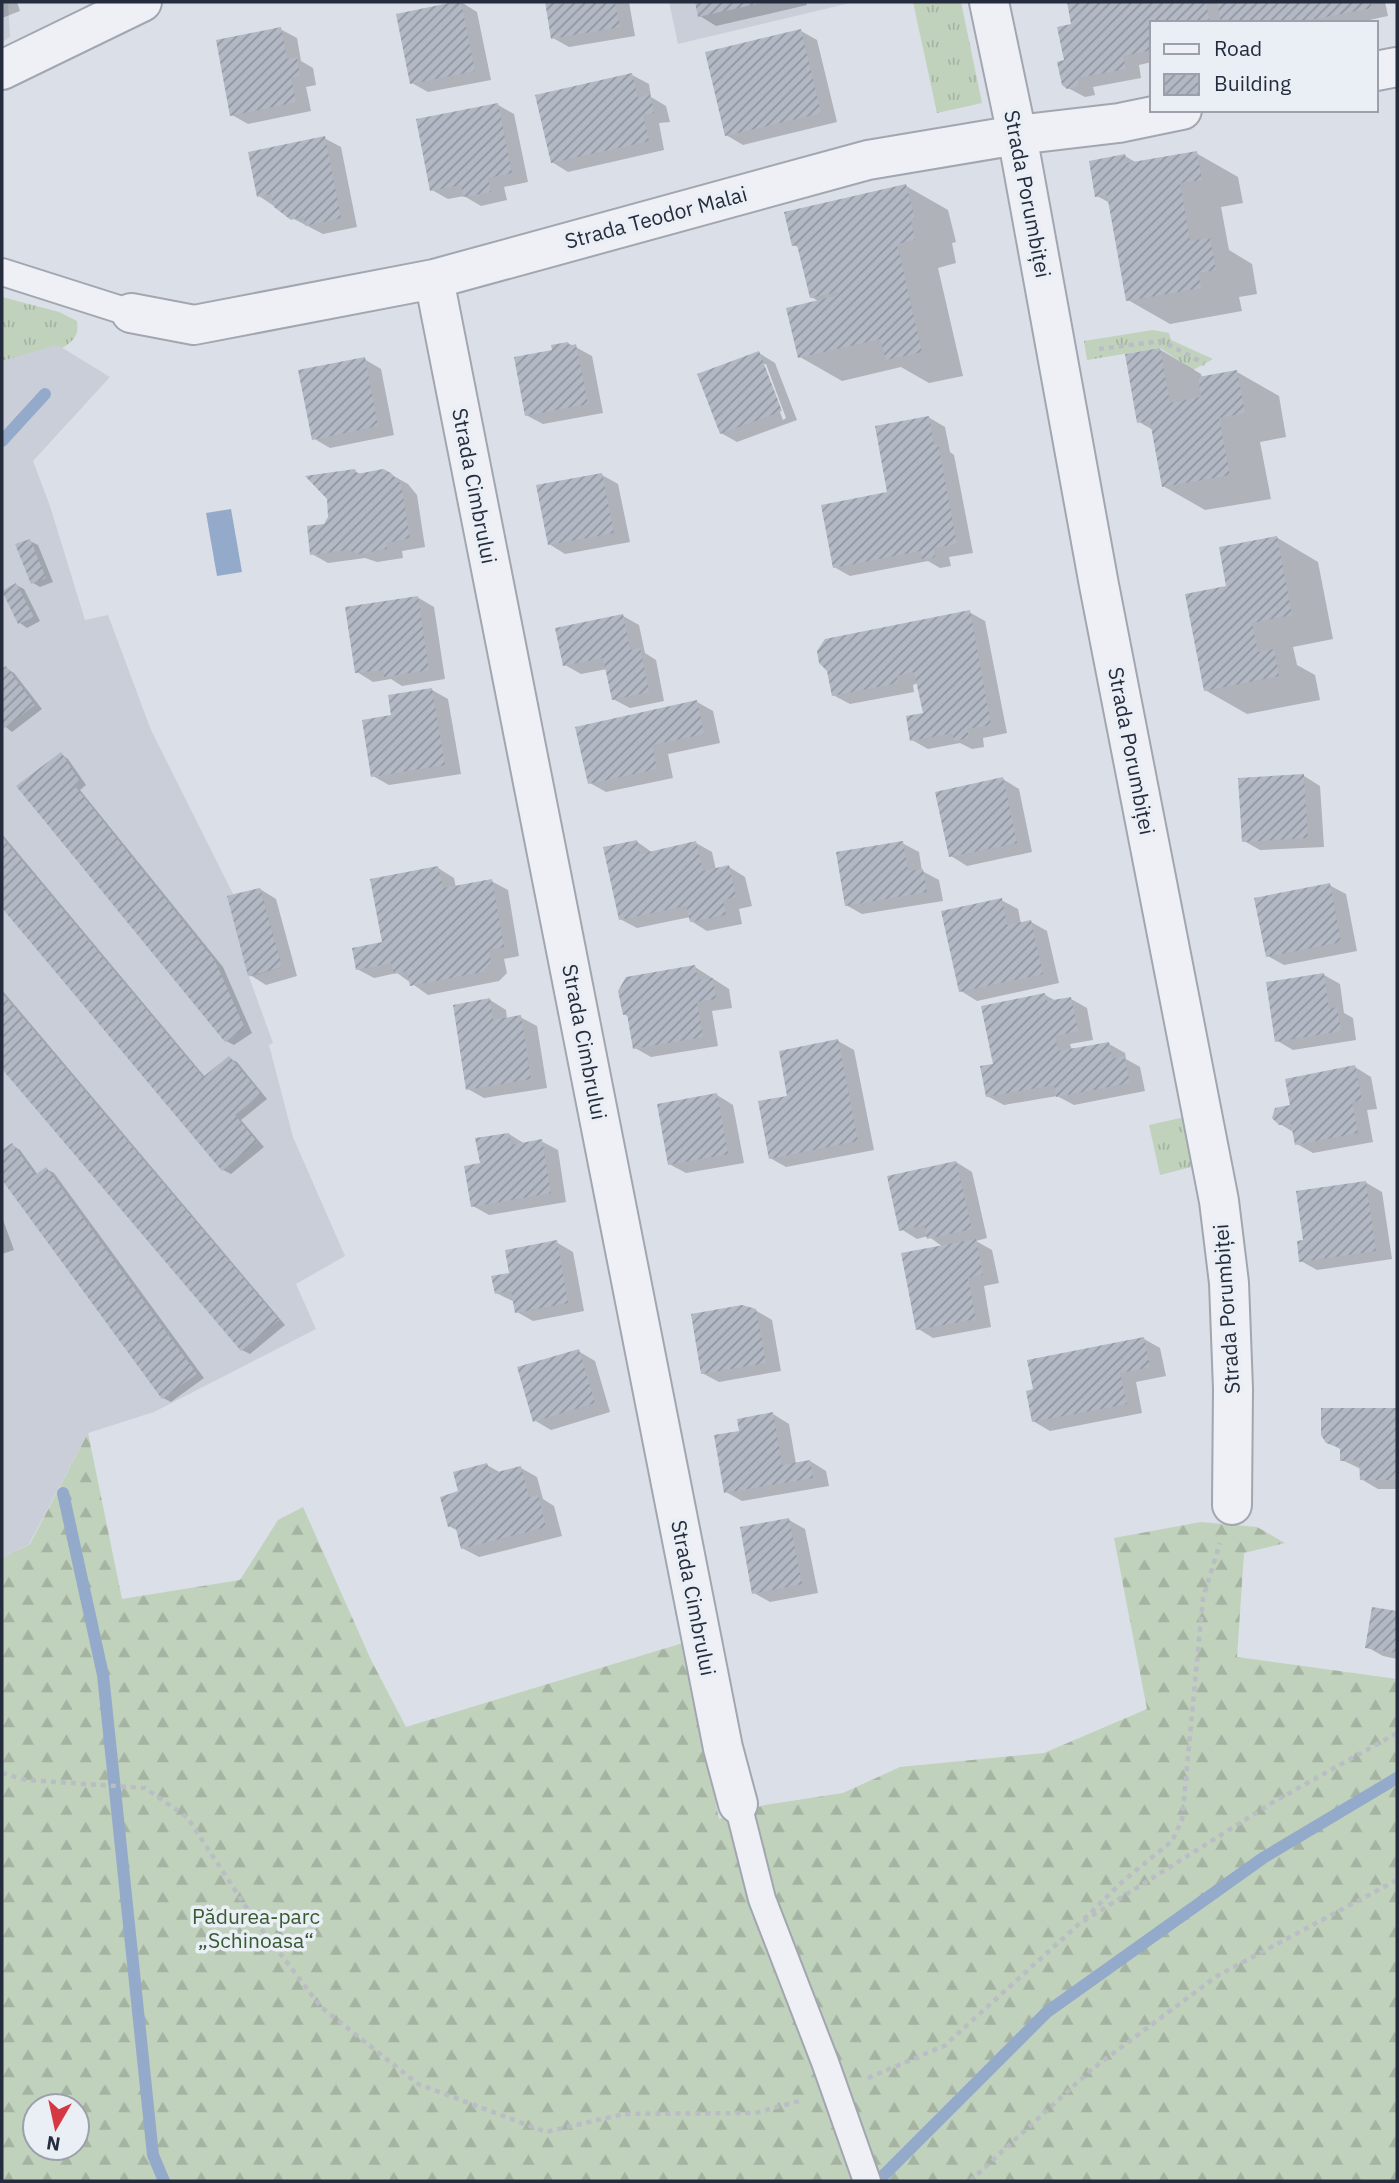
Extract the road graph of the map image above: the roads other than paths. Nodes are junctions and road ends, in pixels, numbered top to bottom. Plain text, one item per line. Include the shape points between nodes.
1 (142, 2) edge
2 (989, 2) edge
3 (1397, 67) edge
4 (2, 70) edge
5 (1378, 71) edge
6 (1172, 112) edge
7 (1017, 135) junction
8 (2, 272) edge
9 (433, 279) junction
10 (131, 313) joint
11 (1232, 1505) road end
12 (737, 1804) joint
13 (866, 2179) edge

1 - 4 street
2 - 7 street, Strada Porumbiței
3 - 5 street
6 - 7 street, Strada Teodor Malai
7 - 9 street, Strada Teodor Malai via 868,160
7 - 11 street, Strada Porumbiței via 1219,1202 1230,1297
8 - 10 lane
9 - 10 street, Strada Teodor Malai via 194,325
9 - 12 street, Strada Cimbrului
12 - 13 lane via 762,1899

